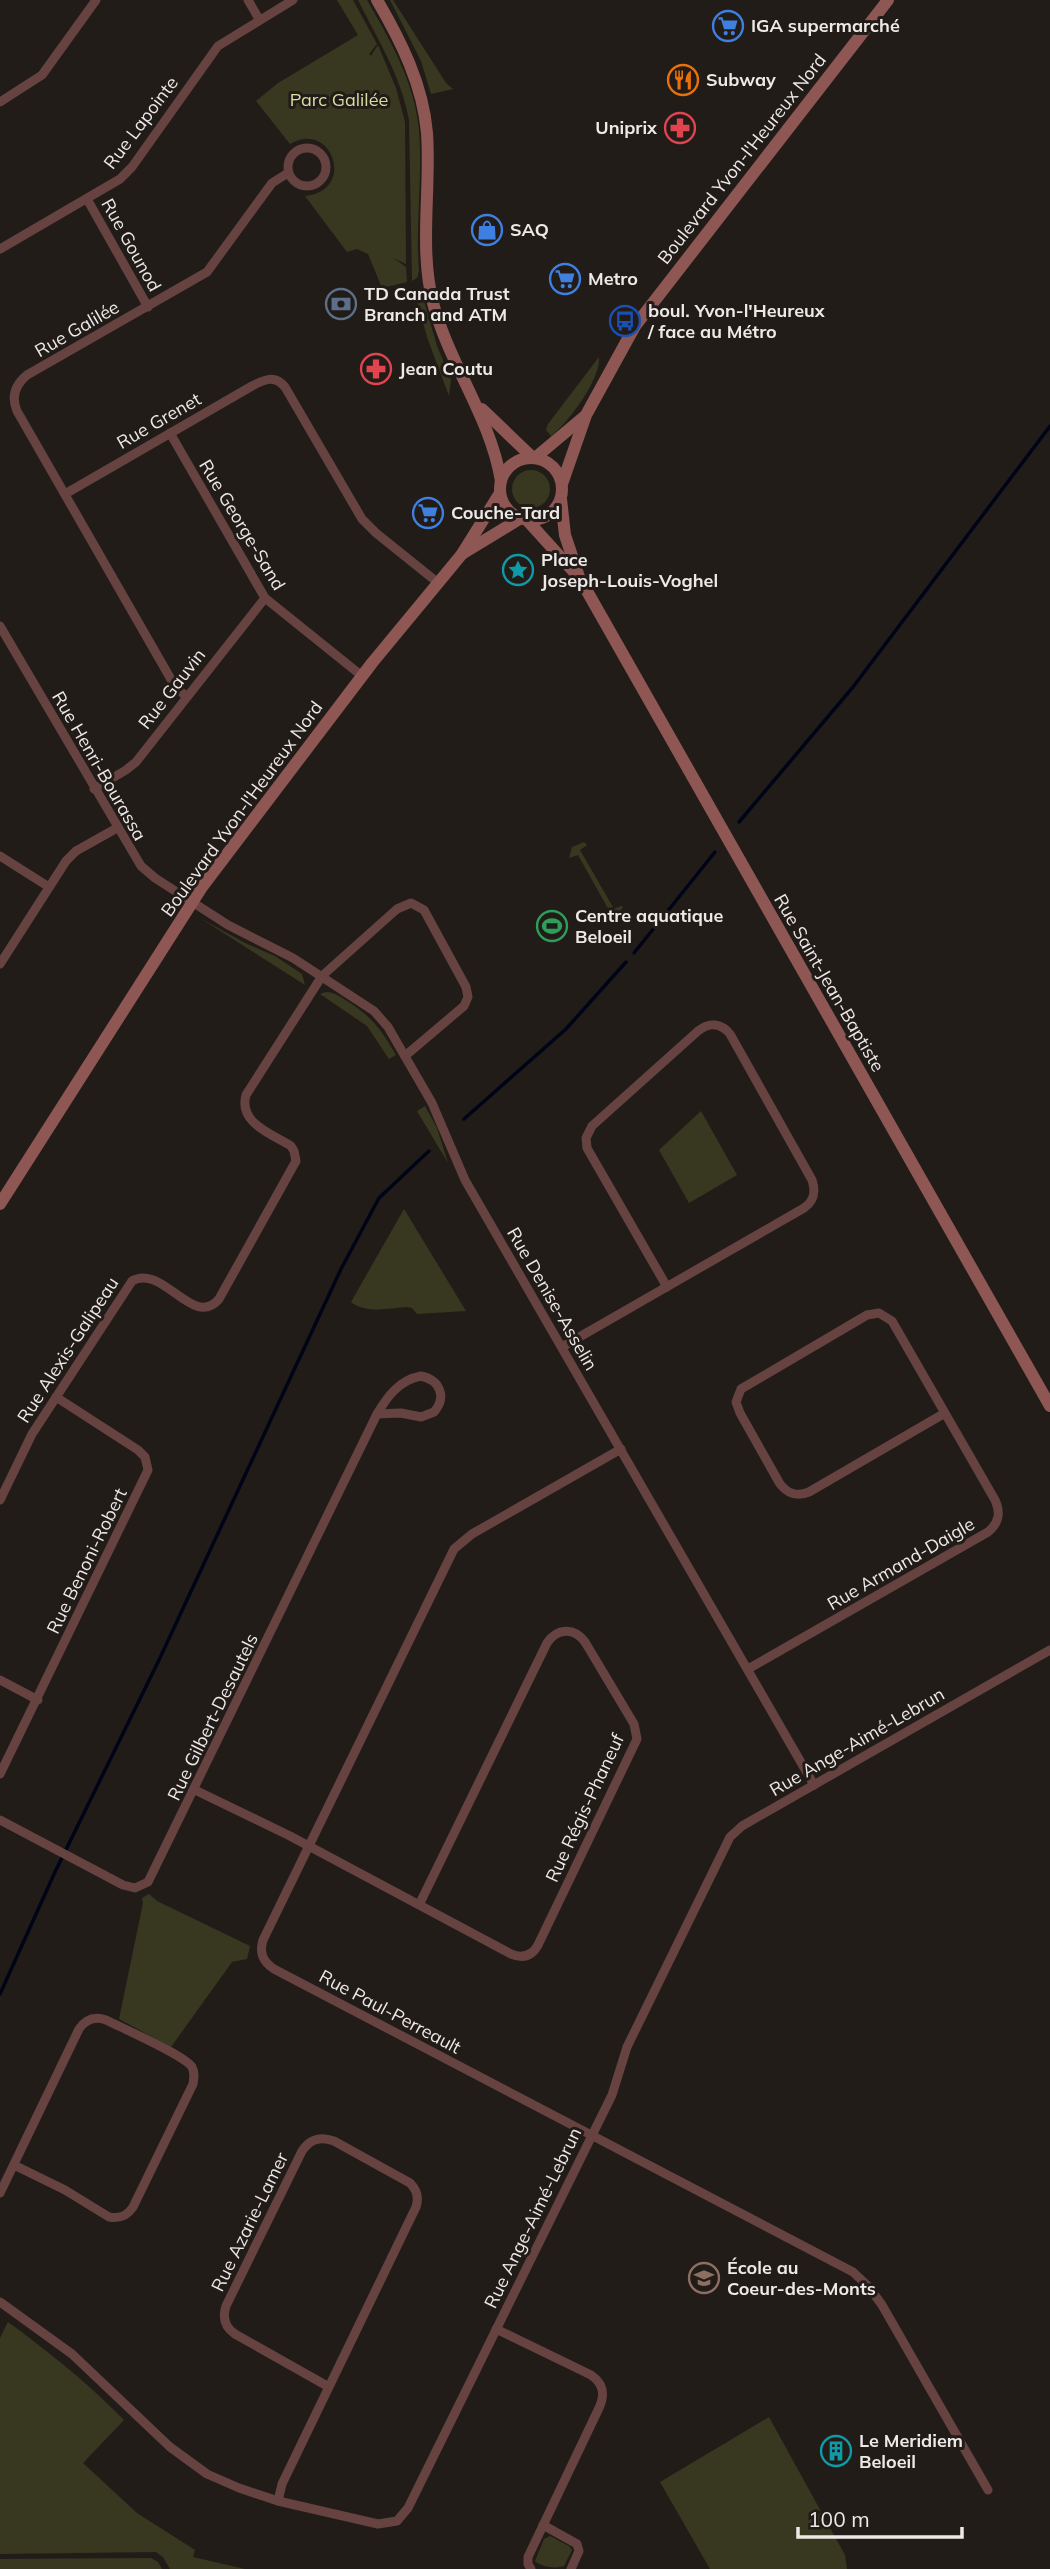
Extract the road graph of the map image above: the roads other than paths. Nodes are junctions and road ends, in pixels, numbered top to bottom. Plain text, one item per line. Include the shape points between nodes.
1 (96, 0) edge
2 (248, 0) edge
3 (293, 0) edge
4 (377, 0) edge
5 (888, 0) edge
6 (259, 19) junction
7 (0, 102) edge
8 (288, 173) junction
9 (87, 199) junction
10 (0, 249) edge
11 (148, 307) junction
12 (476, 404) junction
13 (586, 415) junction
14 (170, 433) junction
15 (534, 457) junction
16 (562, 484) junction
17 (501, 487) junction
18 (65, 494) junction
19 (561, 499) junction
20 (524, 519) junction
21 (462, 554) junction
22 (579, 577) junction
23 (438, 582) junction
24 (265, 598) junction
25 (0, 626) edge
26 (362, 677) junction
27 (186, 696) junction
28 (94, 789) junction
29 (117, 828) junction
30 (0, 856) edge
31 (49, 887) junction
32 (192, 902) junction
33 (0, 964) edge
34 (322, 976) junction
35 (405, 1056) junction
36 (0, 1204) edge
37 (667, 1287) junction
38 (562, 1347) junction
39 (56, 1396) junction
40 (1050, 1406) edge
41 (945, 1413) junction
42 (377, 1414) junction
43 (621, 1449) junction
44 (0, 1500) edge
45 (1050, 1650) edge
46 (748, 1670) junction
47 (0, 1680) edge
48 (38, 1700) junction
49 (0, 1774) edge
50 (814, 1785) junction
51 (195, 1790) junction
52 (0, 1820) edge
53 (309, 1846) junction
54 (419, 1905) junction
55 (591, 2135) junction
56 (13, 2165) junction
57 (0, 2193) edge
58 (0, 2302) edge
59 (496, 2329) junction
60 (329, 2387) junction
61 (988, 2490) dead end
62 (278, 2501) junction
63 (543, 2525) junction
64 (531, 2569) edge
65 (571, 2569) edge

1 - 7 street via 42,75
2 - 6 street
3 - 6 street, Rue Lapointe
4 - 12 street via 420,94 427,141 431,295 452,356
5 - 13 street, Boulevard Yvon-l'Heureux Nord via 635,326
6 - 9 street, Rue Lapointe via 221,43 128,171
8 - 8 street, Rue Galilée via 296,183 312,186 324,175 326,162 314,149 302,148 288,160
8 - 11 street, Rue Galilée via 272,183 207,272
9 - 10 street, Rue Lapointe
9 - 11 street, Rue Gounod
11 - 18 street, Rue Galilée via 27,376 16,388 16,407
12 - 15 street
12 - 17 street via 494,448
13 - 15 street, Boulevard Yvon-l'Heureux Nord
13 - 16 street, Boulevard Yvon-l'Heureux Nord
14 - 18 street, Rue Grenet
14 - 23 street, Rue Grenet via 252,386 271,379 281,382 362,519
14 - 24 street, Rue George-Sand
15 - 16 street via 554,467
15 - 17 street via 511,465
16 - 19 street
17 - 20 street via 509,511
17 - 21 street, Boulevard Yvon-l'Heureux Nord
18 - 27 street, Rue Galilée via 176,688
19 - 20 street via 545,516
19 - 22 street, Rue Saint-Jean-Baptiste via 565,535
20 - 21 street, Boulevard Yvon-l'Heureux Nord
20 - 22 street, Rue Saint-Jean-Baptiste
21 - 23 street, Boulevard Yvon-l'Heureux Nord
22 - 40 street, Rue Saint-Jean-Baptiste
23 - 26 street, Boulevard Yvon-l'Heureux Nord
24 - 26 street, Rue George-Sand
24 - 27 street, Rue Gauvin
25 - 28 street, Rue Henri-Bourassa
26 - 32 street, Boulevard Yvon-l'Heureux Nord
27 - 28 street, Rue Gauvin via 136,762
28 - 29 street, Rue Henri-Bourassa
29 - 31 street via 69,857
29 - 32 street, Rue Henri-Bourassa via 145,871
30 - 31 street
31 - 33 street
32 - 34 street, Rue Denise-Asselin
32 - 36 street, Boulevard Yvon-l'Heureux Nord
34 - 35 street, Rue Denise-Asselin via 374,1011
34 - 35 street via 402,905 411,902 422,908 468,997 460,1010
34 - 39 street, Rue Alexis-Galipeau via 246,1096 249,1119 290,1146 296,1161 219,1299 209,1307 199,1307 151,1278 134,1279
35 - 38 street, Rue Denise-Asselin via 438,1114 460,1171
37 - 37 street via 804,1208 814,1194 812,1180 730,1034 716,1025 698,1031 592,1126 586,1138 587,1148
37 - 38 street
38 - 43 street, Rue Denise-Asselin
39 - 44 street, Rue Alexis-Galipeau
39 - 48 street, Rue Benoni-Robert via 138,1450 148,1470
41 - 41 street, Rue Armand-Daigle via 894,1324 879,1313 867,1315 747,1384 736,1402 780,1484 799,1495
41 - 46 street, Rue Armand-Daigle via 998,1506 994,1528
42 - 42 street, Rue Gilbert-Desautels via 428,1415 440,1403 440,1389 430,1379 414,1378 392,1391
42 - 51 street, Rue Gilbert-Desautels
43 - 46 street, Rue Denise-Asselin
43 - 53 street, Rue Paul-Perreault via 472,1534 454,1549
45 - 50 street, Rue Ange-Aimé-Lebrun
46 - 50 street, Rue Denise-Asselin
47 - 48 street
48 - 49 street, Rue Benoni-Robert
50 - 55 street, Rue Ange-Aimé-Lebrun via 742,1826 727,1841 627,2047 618,2081
51 - 52 street, Rue Gilbert-Desautels via 153,1877 135,1888
51 - 53 street, Rue Régis-Phaneuf
53 - 54 street, Rue Régis-Phaneuf
53 - 55 street, Rue Paul-Perreault via 262,1944 267,1964
54 - 54 street, Rue Régis-Phaneuf via 514,1956 528,1955 538,1945 637,1739 634,1724 578,1634 560,1632 547,1643
55 - 59 street, Rue Ange-Aimé-Lebrun
55 - 61 street, Rue Paul-Perreault via 839,2264 864,2282 882,2305
56 - 56 street via 109,2217 126,2215 193,2084 192,2068 108,2020 86,2021
56 - 57 street
58 - 62 street, Rue Ange-Aimé-Lebrun via 89,2368 188,2462 228,2484
59 - 62 street, Rue Ange-Aimé-Lebrun via 400,2519 378,2524
59 - 63 street via 591,2375 603,2390 600,2408
60 - 60 street, Rue Azarie-Lamer via 234,2334 224,2317 302,2151 322,2138 407,2181 418,2197
60 - 62 street, Rue Azarie-Lamer
63 - 64 street via 528,2559
63 - 65 street via 577,2544 579,2551

